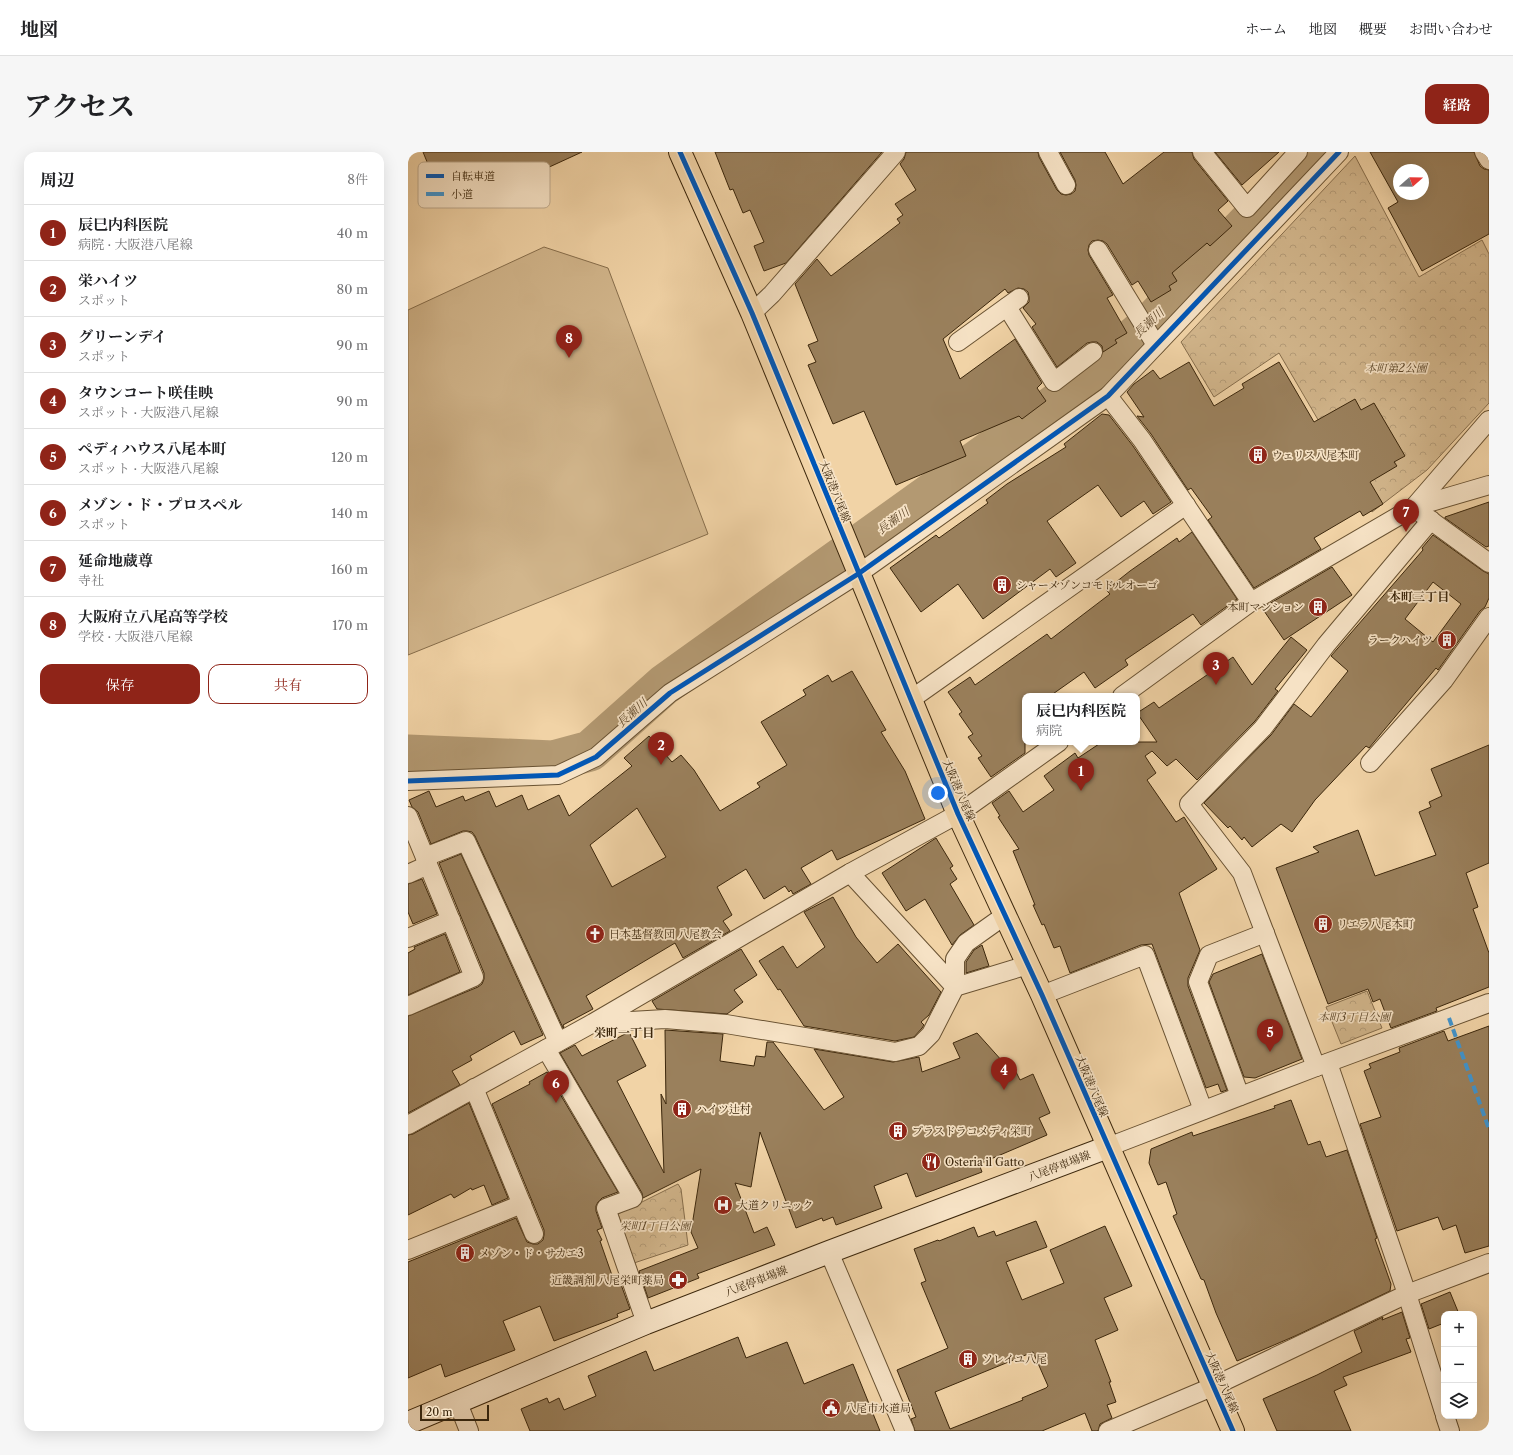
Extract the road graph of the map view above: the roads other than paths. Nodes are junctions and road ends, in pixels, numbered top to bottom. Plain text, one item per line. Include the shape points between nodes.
1 (680, 152) edge
2 (896, 152) edge
3 (1048, 152) edge
4 (1202, 152) edge
5 (1298, 152) edge
6 (1339, 152) edge
7 (1484, 152) edge
8 (1489, 160) edge
9 (1066, 186) dead end
10 (1098, 250) dead end
11 (752, 313) junction
12 (958, 342) dead end
13 (1154, 342) junction
14 (1093, 352) dead end
15 (1108, 396) junction
16 (1489, 420) edge
17 (1489, 485) edge
18 (1186, 505) junction
19 (1414, 507) junction
20 (1431, 520) junction
21 (1489, 563) edge
22 (856, 568) junction
23 (1251, 602) junction
24 (1489, 617) edge
25 (1126, 693) edge
26 (910, 700) junction
27 (1055, 745) edge
28 (1370, 763) dead end
29 (408, 781) edge
30 (958, 814) junction
31 (408, 816) edge
32 (427, 861) junction
33 (850, 873) junction
34 (408, 874) edge
35 (1004, 916) junction
36 (451, 920) junction
37 (1265, 933) junction
38 (408, 938) edge
39 (1028, 965) junction
40 (955, 987) junction
41 (1042, 995) junction
42 (1489, 1004) edge
43 (408, 1006) edge
44 (593, 1023) junction
45 (552, 1046) junction
46 (1322, 1065) junction
47 (474, 1088) junction
48 (1240, 1096) junction
49 (1203, 1110) junction
50 (408, 1125) edge
51 (1108, 1147) junction
52 (522, 1204) junction
53 (534, 1234) dead end
54 (408, 1250) edge
55 (829, 1252) junction
56 (1489, 1263) edge
57 (1407, 1294) junction
58 (646, 1323) junction
59 (1212, 1387) junction
60 (1441, 1402) edge
61 (458, 1403) junction
62 (1446, 1419) edge
63 (408, 1423) edge
64 (469, 1431) edge
65 (905, 1431) edge
66 (1108, 1431) edge
67 (1233, 1431) edge
68 (1450, 1431) edge

1 - 11 main road, 大阪港八尾線
2 - 11 street via 772,294
3 - 9 street
4 - 5 street via 1247,208
6 - 13 street
7 - 8 street
10 - 13 street
11 - 22 main road, 大阪港八尾線
12 - 14 street via 1013,302 1054,382
13 - 15 street
15 - 18 street via 1142,440
15 - 22 street
16 - 19 street
17 - 19 street
18 - 23 street
18 - 26 street
19 - 20 street
19 - 23 street
20 - 21 street
20 - 37 street via 1326,645 1263,728 1189,804 1242,873
22 - 26 main road, 大阪港八尾線
22 - 29 street via 670,693 596,757 558,775
23 - 25 street
24 - 28 street via 1444,680
26 - 30 main road, 大阪港八尾線
27 - 30 street
30 - 33 street
30 - 35 main road, 大阪港八尾線
31 - 32 street
32 - 34 street
32 - 36 street
32 - 45 street via 466,841
33 - 40 street
33 - 44 street
35 - 39 main road, 大阪港八尾線
35 - 40 street via 966,943 955,960
36 - 38 street
36 - 43 street via 474,977
37 - 46 street
37 - 48 street via 1209,955 1198,982
39 - 40 street
39 - 41 main road, 大阪港八尾線
40 - 44 street via 931,1034 919,1046 895,1052 726,1024 665,1019
41 - 49 street via 1145,955
41 - 51 main road, 大阪港八尾線
42 - 46 street
44 - 45 street
45 - 47 street
45 - 58 street via 633,1198 606,1208
46 - 48 street
46 - 57 street
47 - 50 street
47 - 52 street
48 - 49 street
49 - 51 street
51 - 55 main road, 八尾停車場線
51 - 59 main road, 大阪港八尾線
52 - 53 street
52 - 54 street
55 - 58 main road, 八尾停車場線
55 - 65 street
56 - 57 street
57 - 59 street
57 - 60 street
58 - 61 main road, 八尾停車場線
59 - 66 street
59 - 67 main road, 大阪港八尾線
61 - 63 main road, 八尾停車場線
61 - 64 street
62 - 68 street

